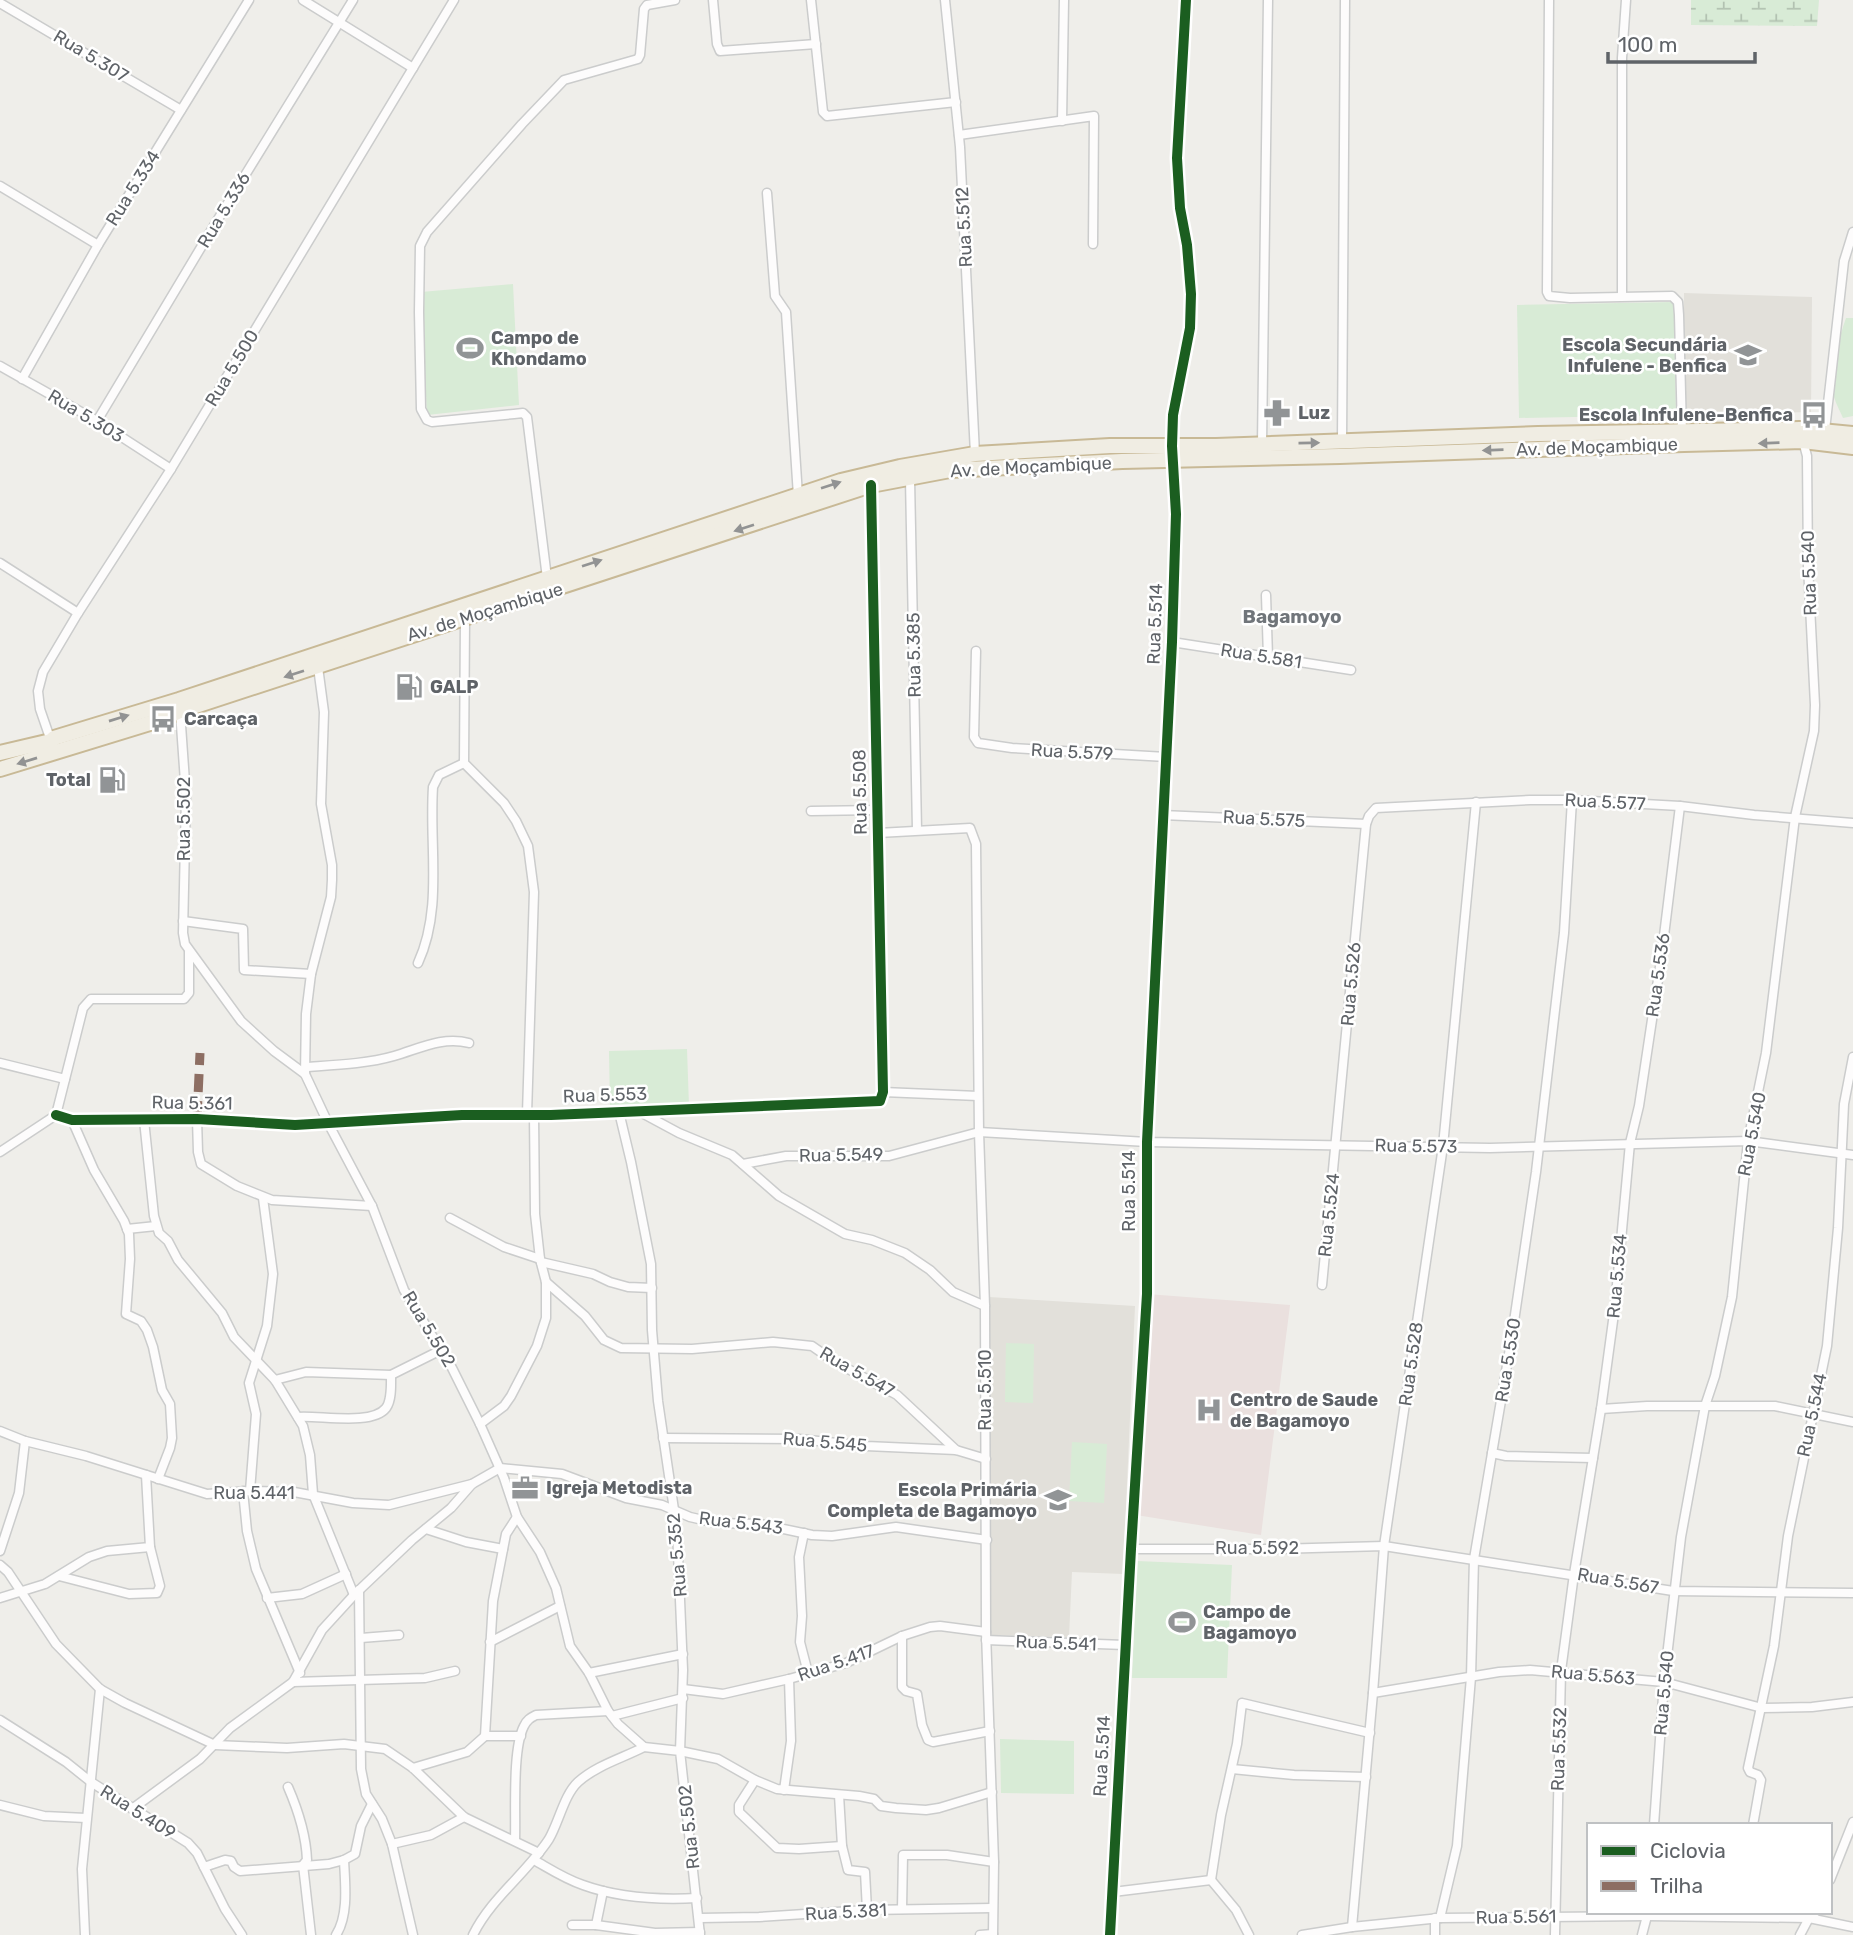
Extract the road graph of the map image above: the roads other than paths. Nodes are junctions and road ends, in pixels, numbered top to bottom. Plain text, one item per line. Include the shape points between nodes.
1 (249, 0) edge
2 (303, 0) edge
3 (353, 0) edge
4 (454, 0) edge
5 (675, 0) edge
6 (713, 0) edge
7 (811, 0) edge
8 (945, 0) edge
9 (1064, 0) edge
10 (1186, 0) edge
11 (1268, 0) edge
12 (1345, 0) edge
13 (1549, 0) edge
14 (1626, 0) edge
15 (0, 3) edge
16 (339, 23) junction
17 (816, 44) junction
18 (413, 68) junction
19 (956, 102) junction
20 (181, 110) junction
21 (1062, 121) junction
22 (959, 135) junction
23 (0, 186) edge
24 (766, 193) dead end
25 (1853, 232) edge
26 (1093, 244) dead end
27 (98, 245) junction
28 (1622, 296) junction
29 (0, 366) edge
30 (22, 379) junction
31 (97, 421) junction
32 (1825, 430) junction
33 (1682, 432) junction
34 (1853, 434) edge
35 (1803, 441) junction
36 (1342, 442) junction
37 (1262, 444) junction
38 (1853, 447) edge
39 (1172, 453) junction
40 (975, 454) junction
41 (171, 469) junction
42 (909, 479) junction
43 (871, 485) junction
44 (799, 496) junction
45 (0, 563) edge
46 (547, 578) junction
47 (1266, 595) dead end
48 (78, 613) junction
49 (466, 618) junction
50 (1172, 642) junction
51 (976, 651) dead end
52 (1268, 657) junction
53 (318, 667) junction
54 (1351, 670) dead end
55 (180, 711) junction
56 (53, 739) junction
57 (3, 751) edge
58 (1166, 757) junction
59 (464, 763) junction
60 (0, 769) edge
61 (1572, 800) junction
62 (1476, 802) junction
63 (1680, 806) junction
64 (878, 810) junction
65 (811, 811) dead end
66 (1162, 815) junction
67 (1795, 817) junction
68 (1853, 823) edge
69 (1366, 824) junction
70 (917, 831) junction
71 (878, 834) junction
72 (183, 920) junction
73 (189, 952) junction
74 (418, 963) dead end
75 (312, 974) junction
76 (469, 1043) dead end
77 (1853, 1057) edge
78 (0, 1063) edge
79 (306, 1071) junction
80 (65, 1079) junction
81 (883, 1096) junction
82 (978, 1096) junction
83 (619, 1112) junction
84 (640, 1112) junction
85 (530, 1114) junction
86 (56, 1115) junction
87 (197, 1119) junction
88 (72, 1120) junction
89 (144, 1120) junction
90 (328, 1123) junction
91 (979, 1132) junction
92 (1748, 1141) junction
93 (1147, 1142) junction
94 (1630, 1143) junction
95 (1336, 1145) junction
96 (1443, 1146) junction
97 (1538, 1146) junction
98 (0, 1152) edge
99 (1843, 1154) junction
100 (1853, 1155) edge
101 (743, 1164) junction
102 (263, 1198) junction
103 (372, 1206) junction
104 (450, 1217) dead end
105 (156, 1226) junction
106 (127, 1229) junction
107 (541, 1261) junction
108 (546, 1282) junction
109 (1322, 1285) dead end
110 (652, 1288) junction
111 (985, 1306) junction
112 (654, 1349) junction
113 (441, 1350) junction
114 (255, 1359) junction
115 (391, 1374) junction
116 (275, 1380) junction
117 (1705, 1406) junction
118 (1601, 1409) junction
119 (1813, 1414) junction
120 (298, 1417) junction
121 (1853, 1422) edge
122 (480, 1423) junction
123 (0, 1431) edge
124 (663, 1438) junction
125 (25, 1441) junction
126 (956, 1450) junction
127 (1492, 1453) junction
128 (1593, 1458) junction
129 (986, 1459) junction
130 (500, 1468) junction
131 (146, 1475) junction
132 (158, 1479) junction
133 (472, 1484) junction
134 (247, 1491) junction
135 (313, 1494) junction
136 (674, 1510) junction
137 (517, 1517) junction
138 (426, 1529) junction
139 (804, 1533) junction
140 (987, 1540) junction
141 (1384, 1546) junction
142 (150, 1547) junction
143 (503, 1549) junction
144 (1131, 1549) junction
145 (0, 1551) edge
146 (1474, 1559) junction
147 (0, 1565) edge
148 (346, 1574) junction
149 (1574, 1574) junction
150 (60, 1576) junction
151 (20, 1591) junction
152 (1673, 1591) junction
153 (357, 1592) junction
154 (1781, 1592) junction
155 (1853, 1593) edge
156 (0, 1598) edge
157 (267, 1598) junction
158 (560, 1606) junction
159 (399, 1635) dead end
160 (902, 1636) junction
161 (986, 1636) junction
162 (361, 1638) junction
163 (490, 1642) junction
164 (1125, 1645) junction
165 (683, 1654) junction
166 (454, 1671) dead end
167 (1561, 1671) junction
168 (300, 1673) junction
169 (589, 1674) junction
170 (808, 1674) junction
171 (1471, 1677) junction
172 (789, 1679) junction
173 (361, 1680) junction
174 (293, 1682) junction
175 (1664, 1682) junction
176 (100, 1689) junction
177 (683, 1693) junction
178 (1374, 1693) junction
179 (1853, 1702) edge
180 (1762, 1708) junction
181 (610, 1714) junction
182 (0, 1720) edge
183 (990, 1731) junction
184 (1370, 1733) junction
185 (485, 1736) junction
186 (521, 1736) junction
187 (215, 1745) junction
188 (360, 1745) junction
189 (645, 1747) junction
190 (680, 1751) junction
191 (412, 1769) junction
192 (1233, 1769) junction
193 (1366, 1777) junction
194 (755, 1780) junction
195 (91, 1782) junction
196 (288, 1787) dead end
197 (784, 1790) junction
198 (992, 1792) junction
199 (839, 1795) junction
200 (372, 1804) junction
201 (0, 1805) edge
202 (132, 1809) junction
203 (86, 1818) junction
204 (464, 1818) junction
205 (1853, 1822) edge
206 (1654, 1823) edge
207 (1753, 1823) edge
208 (515, 1840) junction
209 (392, 1844) junction
210 (842, 1846) junction
211 (537, 1856) junction
212 (344, 1860) junction
213 (994, 1861) junction
214 (303, 1865) junction
215 (204, 1867) junction
216 (1832, 1876) edge
217 (1212, 1880) junction
218 (603, 1891) junction
219 (1113, 1892) junction
220 (697, 1898) junction
221 (992, 1908) junction
222 (902, 1909) junction
223 (867, 1910) junction
224 (1648, 1914) edge
225 (1737, 1915) edge
226 (1812, 1915) edge
227 (700, 1917) junction
228 (1555, 1917) junction
229 (1437, 1918) junction
230 (572, 1925) dead end
231 (596, 1925) junction
232 (1352, 1927) junction
233 (1853, 1927) edge
234 (700, 1934) edge
235 (993, 1934) edge
236 (85, 1935) edge
237 (242, 1935) edge
238 (311, 1935) edge
239 (336, 1935) edge
240 (413, 1935) edge
241 (473, 1935) edge
242 (980, 1935) edge
243 (1110, 1935) edge
244 (1249, 1935) edge
245 (1303, 1935) edge
246 (1435, 1935) edge
247 (1555, 1935) edge
248 (1642, 1935) edge
249 (1800, 1935) edge

1 - 20 street, Rua 5.334
2 - 16 street
3 - 16 street, Rua 5.336
4 - 18 street, Rua 5.500
5 - 46 street via 644,9 638,59 564,80 427,232 420,246 421,409 432,422 523,413 527,417
6 - 17 street via 720,51
7 - 17 street
8 - 19 street, Rua 5.512
9 - 21 street
10 - 39 street, Rua 5.514 via 1177,158 1191,294 1190,328 1175,400
11 - 37 street
12 - 36 street
13 - 28 street via 1547,292 1570,298
14 - 28 street
15 - 20 street, Rua 5.307
16 - 18 street
16 - 31 street, Rua 5.336
17 - 19 street via 827,116
18 - 41 street, Rua 5.500
19 - 22 street, Rua 5.512
20 - 27 street, Rua 5.334
21 - 22 street
21 - 26 street via 1094,116
22 - 40 street, Rua 5.512
23 - 27 street
24 - 44 street via 775,296 786,312
25 - 32 street via 1844,261
27 - 30 street, Rua 5.334
28 - 33 street via 1666,295 1678,302
29 - 30 street, Rua 5.303
30 - 31 street, Rua 5.303
31 - 41 street, Rua 5.303
32 - 33 highway, Av. de Moçambique
32 - 34 highway, Av. de Moçambique
33 - 36 highway, Av. de Moçambique
35 - 38 highway, Av. de Moçambique
35 -> 39 highway, Av. de Moçambique
35 - 67 street, Rua 5.540 via 1815,705 1809,764
37 -> 36 highway, Av. de Moçambique
37 - 39 highway, Av. de Moçambique
39 - 40 highway, Av. de Moçambique via 1110,446
39 - 42 highway, Av. de Moçambique via 1122,461 976,467
39 - 50 street, Rua 5.514 via 1176,514
44 -> 40 highway, Av. de Moçambique via 863,475
41 - 48 street, Rua 5.500
42 - 43 highway, Av. de Moçambique
42 - 70 street, Rua 5.385
43 -> 49 highway, Av. de Moçambique
43 - 64 street, Rua 5.508
46 -> 44 highway, Av. de Moçambique
45 - 48 street
56 -> 46 highway, Av. de Moçambique
47 - 52 street
48 - 56 street, Rua 5.500 via 43,672 38,691
49 - 53 highway, Av. de Moçambique
49 - 59 street
50 - 52 street, Rua 5.581
50 - 58 street, Rua 5.514
51 - 58 street, Rua 5.579 via 974,737 978,743
52 - 54 street, Rua 5.581
53 -> 55 highway, Av. de Moçambique
53 - 75 street via 324,712 321,804 332,880
55 -> 60 highway, Av. de Moçambique
55 - 72 street, Rua 5.502 via 186,796
56 - 57 highway, Av. de Moçambique
58 - 66 street, Rua 5.514
59 - 74 street via 435,779 431,915
59 - 85 street via 504,803 528,846 534,892
61 - 62 street, Rua 5.577
61 - 63 street, Rua 5.577
61 - 97 street, Rua 5.530 via 1564,933
62 - 69 street, Rua 5.577 via 1376,808
62 - 96 street, Rua 5.528
63 - 67 street, Rua 5.577
63 - 94 street, Rua 5.536 via 1659,973
64 - 65 street
64 - 71 street, Rua 5.508
66 - 69 street, Rua 5.575
66 - 93 street, Rua 5.514
67 - 68 street, Rua 5.577
67 - 92 street, Rua 5.540 via 1766,1053
69 - 95 street, Rua 5.526
70 - 71 street
70 - 82 street, Rua 5.510 via 970,828 976,844
71 - 81 street, Rua 5.508
72 - 73 street, Rua 5.502
72 - 75 street via 243,929 244,970
73 - 79 street, Rua 5.502 via 241,1021 274,1051
73 - 80 street via 189,993 184,999 91,999 83,1008
75 - 79 street via 306,1014
76 - 79 street via 451,1040 394,1056
77 - 99 street, Rua 5.544 via 1844,1104
78 - 80 street
79 - 90 street, Rua 5.502
80 - 86 street
81 - 82 street, Rua 5.553
81 - 84 street, Rua 5.553 via 876,1103
82 - 91 street, Rua 5.510
83 - 84 street, Rua 5.553
83 - 85 street, Rua 5.553
83 - 110 street via 640,1203
84 - 101 street
85 - 90 street, Rua 5.553
85 - 107 street
86 - 88 street, Rua 5.361
86 - 98 street
87 - 89 street, Rua 5.361
87 - 90 street, Rua 5.361
87 - 102 street via 201,1164
88 - 89 street, Rua 5.361
88 - 106 street
89 - 105 street
90 - 103 street, Rua 5.502
91 - 93 street, Rua 5.573
91 - 101 street, Rua 5.549 via 888,1156 786,1156
91 - 111 street, Rua 5.510
92 - 94 street, Rua 5.573
92 - 99 street, Rua 5.573
92 - 117 street, Rua 5.540 via 1732,1297
93 - 95 street, Rua 5.573
93 - 144 street, Rua 5.514 via 1147,1294
94 - 97 street, Rua 5.573
94 - 118 street, Rua 5.534
95 - 96 street, Rua 5.573
95 - 109 street, Rua 5.524
96 - 97 street, Rua 5.573
96 - 141 street, Rua 5.528
97 - 127 street, Rua 5.530
99 - 100 street, Rua 5.573
99 - 119 street, Rua 5.544 via 1833,1299
101 - 111 street via 779,1196 845,1234 905,1253 953,1292
102 - 103 street
102 - 114 street via 273,1287 267,1326
103 - 113 street, Rua 5.502 via 404,1290
104 - 107 street via 504,1247
105 - 106 street
105 - 114 street via 222,1313 234,1337
106 - 132 street via 126,1314 141,1321 147,1330 170,1404 172,1438
107 - 108 street
107 - 110 street via 628,1287
108 - 112 street, Rua 5.547 via 604,1340 621,1348
108 - 122 street via 546,1318 537,1346 504,1406
110 - 112 street
111 - 129 street, Rua 5.510
112 - 124 street, Rua 5.352
112 - 126 street, Rua 5.547 via 806,1344 897,1395
113 - 115 street
113 - 122 street, Rua 5.502
114 - 116 street
114 - 134 street via 249,1384 256,1414
115 - 116 street via 306,1372
115 - 120 street via 389,1402 383,1411 363,1418
116 - 120 street
117 - 118 street
117 - 119 street via 1785,1407
117 - 152 street, Rua 5.540
118 - 128 street, Rua 5.534
119 - 121 street
119 - 154 street, Rua 5.544
120 - 135 street via 306,1435
122 - 130 street, Rua 5.502
123 - 125 street, Rua 5.441
124 - 126 street, Rua 5.545 via 776,1438
124 - 136 street, Rua 5.352
125 - 131 street, Rua 5.441
125 - 145 street via 19,1493
126 - 129 street, Rua 5.545
127 - 128 street
127 - 146 street, Rua 5.530
128 - 149 street, Rua 5.532
129 - 140 street, Rua 5.510
130 - 133 street
130 - 136 street, Rua 5.543 via 562,1474 626,1499
130 - 137 street, Rua 5.502
131 - 132 street, Rua 5.441
131 - 142 street
132 - 134 street, Rua 5.441 via 207,1494
133 - 135 street, Rua 5.441 via 389,1504 353,1503
133 - 138 street
134 - 135 street, Rua 5.441
134 - 157 street via 247,1531
135 - 148 street
136 - 139 street, Rua 5.543 via 716,1523 760,1524
136 - 165 street, Rua 5.352
137 - 143 street
137 - 158 street, Rua 5.502 via 540,1552
138 - 143 street
138 - 153 street
139 - 140 street, Rua 5.543 via 832,1536 896,1527
139 - 170 street via 799,1557 800,1642
140 - 161 street, Rua 5.510
141 - 144 street, Rua 5.592
141 - 146 street, Rua 5.567
141 - 178 street, Rua 5.528
142 - 150 street via 107,1551
142 - 150 street via 160,1586 157,1593 129,1594
143 - 163 street
144 - 164 street, Rua 5.514
146 - 149 street, Rua 5.567
146 - 171 street, Rua 5.530
147 - 151 street
148 - 153 street
148 - 157 street via 302,1594
149 - 152 street, Rua 5.567
149 - 167 street, Rua 5.532
150 - 151 street
151 - 156 street
151 - 176 street via 56,1644
152 - 154 street, Rua 5.567
152 - 175 street, Rua 5.540
153 - 162 street
153 - 168 street via 323,1630
154 - 155 street, Rua 5.567
154 - 180 street, Rua 5.544
157 - 168 street
158 - 163 street
158 - 169 street, Rua 5.502 via 569,1646
159 - 162 street
160 - 161 street, Rua 5.417 via 940,1626
160 - 170 street, Rua 5.417 via 846,1663
160 - 183 street via 902,1687 917,1694 928,1740
161 - 164 street, Rua 5.541
161 - 183 street, Rua 5.510
162 - 173 street
163 - 185 street
164 - 219 street, Rua 5.514
165 - 169 street
165 - 177 street, Rua 5.352
166 - 173 street via 425,1678
167 - 171 street, Rua 5.563
167 - 175 street, Rua 5.563
167 - 228 street, Rua 5.532
168 - 174 street
169 - 181 street, Rua 5.502
170 - 172 street, Rua 5.417
171 - 178 street, Rua 5.563
171 - 229 street, Rua 5.530 via 1457,1846
172 - 177 street, Rua 5.417 via 723,1694
172 - 197 street via 791,1741
173 - 174 street
173 - 188 street
174 - 187 street via 230,1728
175 - 180 street, Rua 5.563
175 - 206 street, Rua 5.540
176 - 187 street
176 - 195 street
177 - 181 street
177 - 190 street, Rua 5.352
178 - 184 street, Rua 5.528
179 - 180 street, Rua 5.563
180 - 207 street, Rua 5.544 via 1748,1770 1761,1780
181 - 186 street via 536,1716 525,1723
181 - 189 street, Rua 5.502
182 - 195 street, Rua 5.409
183 - 198 street, Rua 5.510
184 - 192 street via 1242,1703
184 - 193 street, Rua 5.528
185 - 186 street
185 - 191 street via 467,1752
186 - 208 street
187 - 188 street
187 - 202 street
188 - 191 street via 385,1749
188 - 200 street via 364,1783
189 - 190 street
189 - 211 street via 593,1771 574,1787
190 - 194 street via 718,1759
190 - 220 street, Rua 5.502
191 - 204 street
192 - 193 street
192 - 217 street
193 - 232 street, Rua 5.528
194 - 197 street
194 - 210 street via 738,1812 775,1847
195 - 202 street, Rua 5.409
195 - 203 street
196 - 214 street via 306,1840
197 - 199 street
198 - 199 street via 926,1810 881,1806 872,1798
198 - 213 street, Rua 5.510
199 - 210 street
200 - 209 street
200 - 212 street via 355,1854
201 - 203 street via 44,1816
202 - 215 street, Rua 5.409 via 188,1843
203 - 236 street via 82,1869
204 - 208 street
204 - 209 street via 431,1835
205 - 216 street
208 - 211 street
209 - 240 street
210 - 223 street via 848,1870 865,1872
211 - 218 street via 582,1885
211 - 241 street via 486,1912
212 - 214 street
212 - 239 street via 343,1911
213 - 221 street, Rua 5.510
213 - 222 street via 903,1855
214 - 215 street via 240,1871 228,1860
214 - 238 street
215 - 237 street, Rua 5.409
217 - 219 street
217 - 244 street
218 - 220 street via 636,1897
218 - 231 street
219 - 243 street, Rua 5.514
220 - 227 street, Rua 5.502
221 - 222 street, Rua 5.381
221 - 235 street, Rua 5.510
222 - 223 street, Rua 5.381
223 - 227 street, Rua 5.381
224 - 225 street, Rua 5.561
224 - 228 street, Rua 5.561
224 - 248 street
225 - 226 street, Rua 5.561
226 - 233 street, Rua 5.561
226 - 249 street
227 - 234 street, Rua 5.502
228 - 229 street, Rua 5.561
228 - 247 street, Rua 5.532
229 - 232 street, Rua 5.561
229 - 246 street, Rua 5.530
230 - 231 street
231 - 234 street
232 - 245 street, Rua 5.561
235 - 242 street

